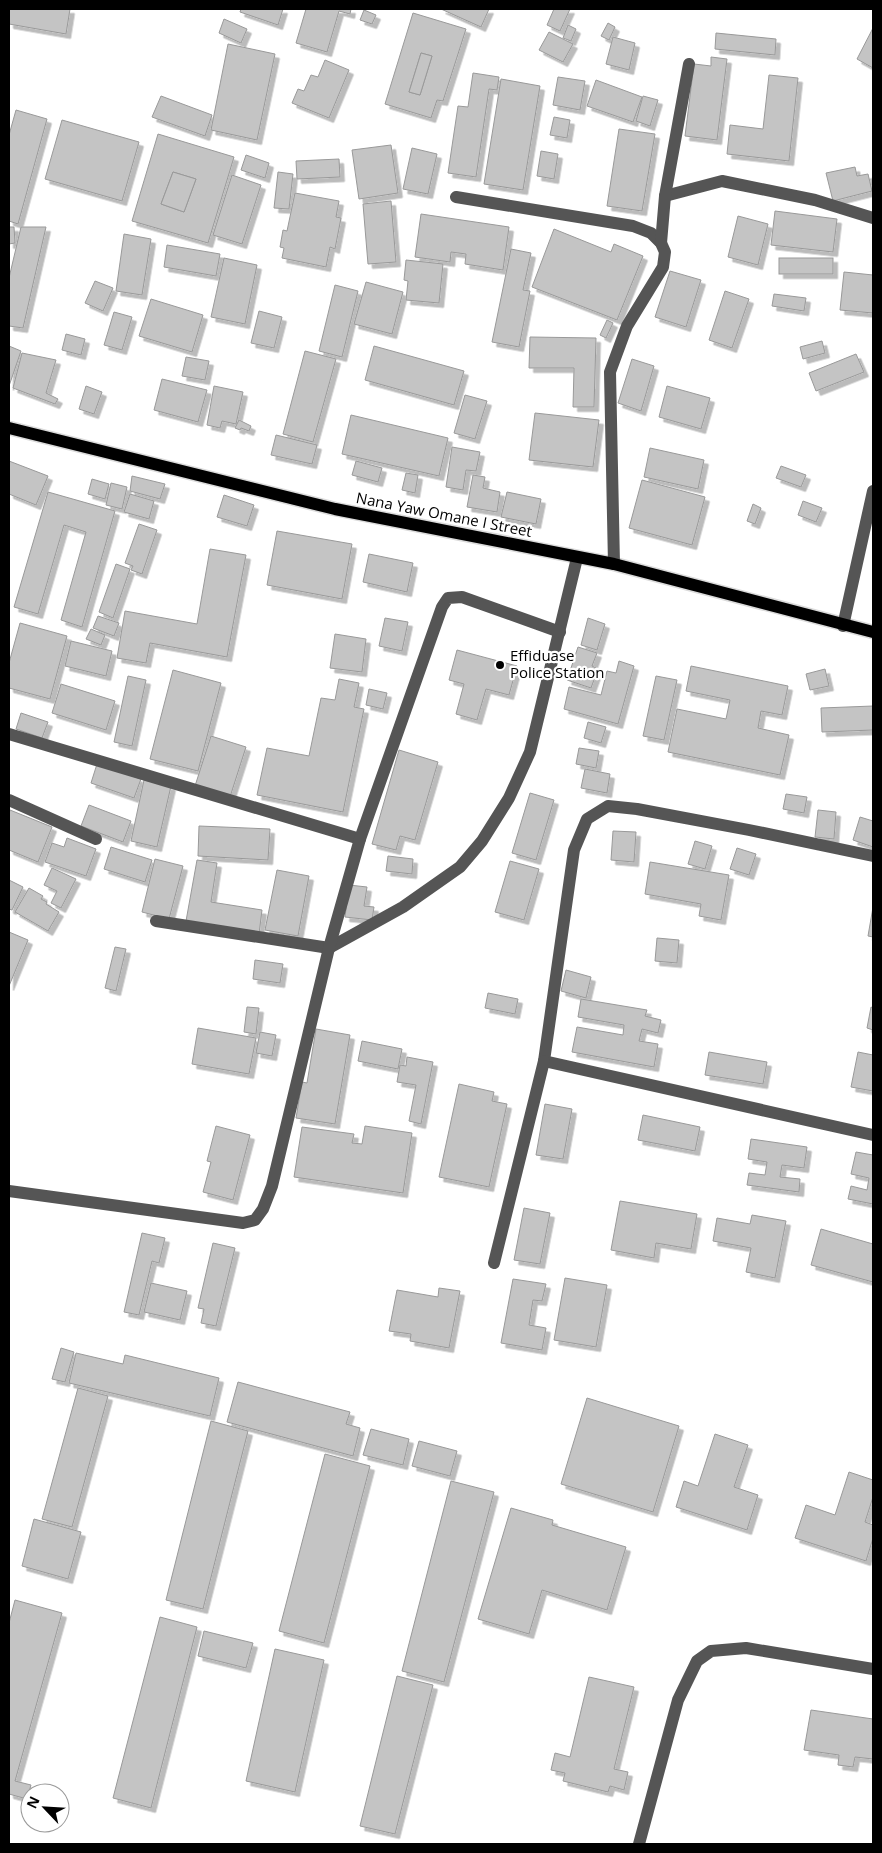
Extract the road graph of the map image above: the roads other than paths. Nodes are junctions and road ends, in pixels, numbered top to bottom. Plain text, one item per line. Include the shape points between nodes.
1 (689, 64) dead end
2 (665, 196) junction
3 (456, 197) dead end
4 (873, 218) edge
5 (661, 242) junction
6 (9, 428) edge
7 (873, 491) edge
8 (577, 558) junction
9 (614, 564) junction
10 (843, 626) junction
11 (560, 632) junction
12 (873, 632) edge
13 (9, 734) edge
14 (9, 800) edge
15 (96, 839) dead end
16 (360, 839) junction
17 (873, 856) edge
18 (156, 921) dead end
19 (329, 948) junction
20 (544, 1061) junction
21 (873, 1135) edge
22 (9, 1191) edge
23 (494, 1263) dead end
24 (873, 1669) edge
25 (639, 1844) edge

1 - 2 street
2 - 4 street via 722,180 816,200
2 - 5 street
3 - 5 street via 633,226 651,233
5 - 9 street via 665,252 663,267 627,326 610,372
6 - 8 main road, Nana Yaw Omane I Street via 335,509
7 - 10 street
8 - 9 main road, Nana Yaw Omane I Street
8 - 11 street
9 - 10 main road, Nana Yaw Omane I Street
10 - 12 main road, Nana Yaw Omane I Street
11 - 16 street via 462,597 448,598 442,607
11 - 19 street via 530,752 509,798 482,841 460,867 403,907
13 - 16 street
14 - 15 street
16 - 19 street
17 - 20 street via 637,809 608,806 587,819 574,850
18 - 19 street
19 - 22 street via 272,1186 255,1220 243,1223
20 - 21 street
20 - 23 street
24 - 25 street via 746,1648 711,1651 697,1661 678,1700

